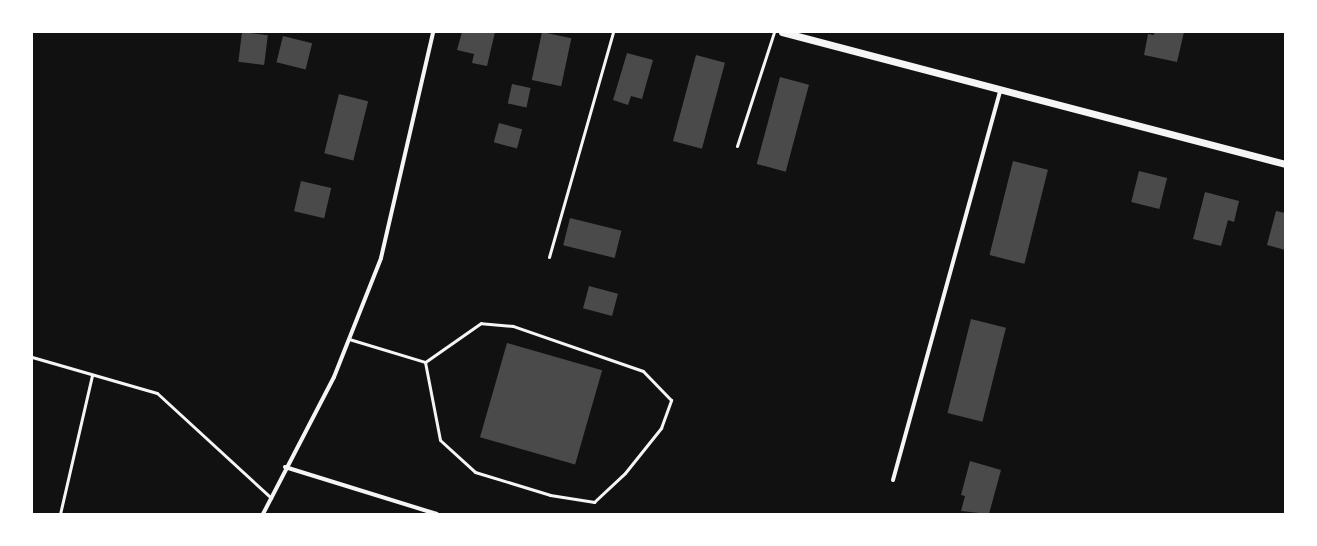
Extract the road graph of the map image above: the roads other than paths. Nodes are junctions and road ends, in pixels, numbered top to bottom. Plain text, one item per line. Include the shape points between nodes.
1 (433, 32) edge
2 (613, 32) edge
3 (774, 32) edge
4 (782, 32) edge
5 (1000, 92) junction
6 (737, 146) dead end
7 (1285, 164) edge
8 (549, 257) dead end
9 (349, 339) junction
10 (32, 357) edge
11 (425, 362) junction
12 (92, 375) junction
13 (285, 467) junction
14 (893, 480) dead end
15 (271, 498) junction
16 (60, 514) edge
17 (263, 514) edge
18 (437, 514) edge

1 - 9 street via 381,258
2 - 8 lane
3 - 6 lane
4 - 5 street
5 - 7 street
5 - 14 street
9 - 11 lane
9 - 13 street via 334,377
10 - 12 lane
11 - 11 lane via 440,440 475,472 550,495 594,502 625,473 661,428 671,400 643,371 512,326 481,323
12 - 15 lane via 157,393
12 - 16 lane
13 - 15 street
13 - 18 street
15 - 17 street

